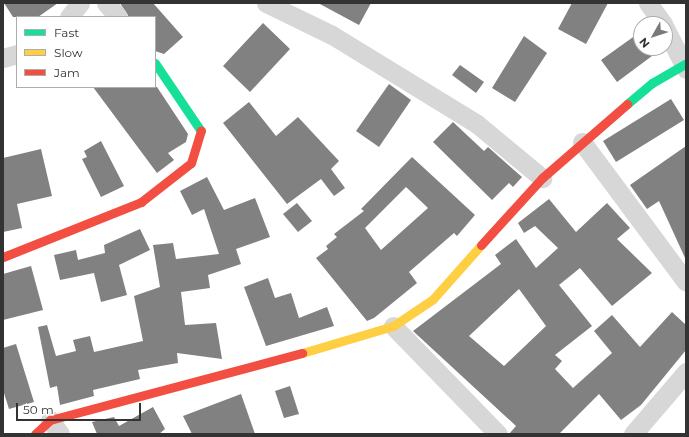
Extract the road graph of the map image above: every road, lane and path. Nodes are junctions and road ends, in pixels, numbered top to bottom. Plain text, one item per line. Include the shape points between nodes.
1 (80, 3) edge
2 (106, 3) edge
3 (266, 3) edge
4 (648, 3) edge
5 (70, 16) edge
6 (117, 16) edge
7 (657, 16) edge
8 (673, 43) edge
9 (16, 54) edge
10 (3, 58) edge
11 (156, 64) edge
12 (685, 66) edge
13 (582, 142) junction
14 (542, 178) junction
15 (3, 257) edge
16 (686, 282) edge
17 (393, 326) junction
18 (686, 372) edge
19 (55, 427) edge
20 (35, 434) edge
21 (498, 434) edge
22 (633, 434) edge

1 - 5 street
2 - 6 street
3 - 14 street via 332,35 471,120
4 - 7 street
8 - 12 street
9 - 10 street
11 - 15 street via 185,103 202,133 191,163 141,202
12 - 13 street via 652,83
13 - 14 street
13 - 16 street
14 - 17 street via 433,299
17 - 19 street
17 - 21 street
18 - 22 street
19 - 20 street

